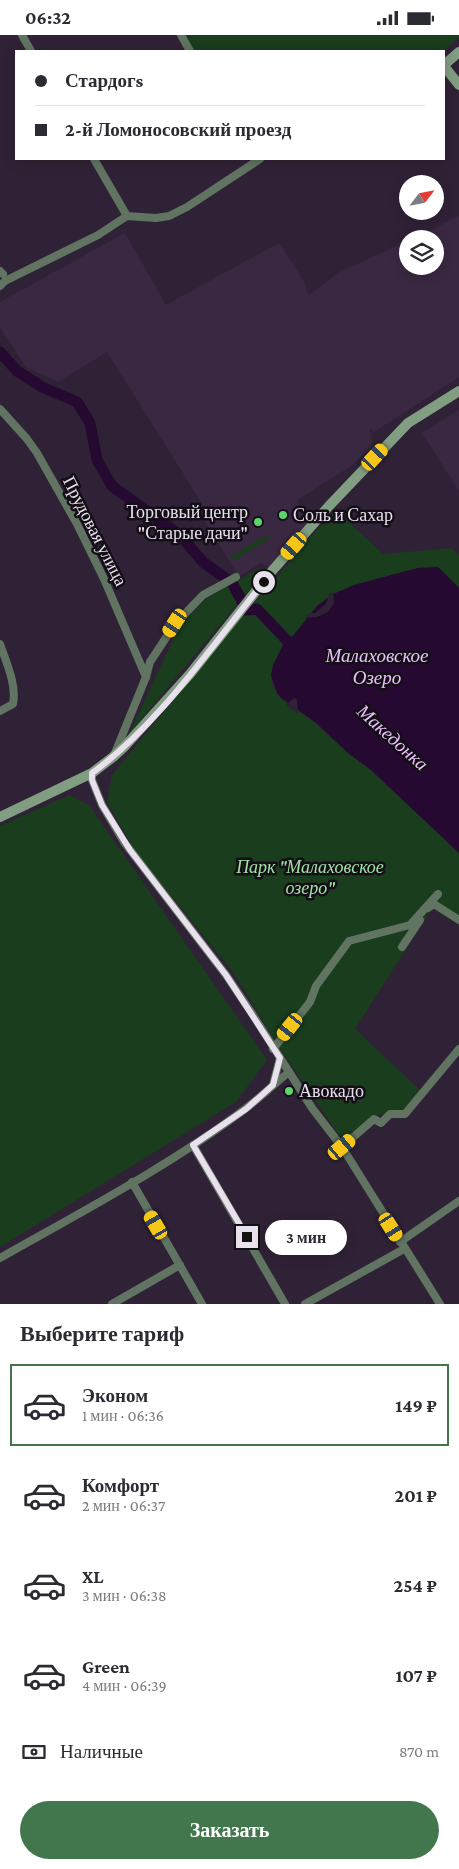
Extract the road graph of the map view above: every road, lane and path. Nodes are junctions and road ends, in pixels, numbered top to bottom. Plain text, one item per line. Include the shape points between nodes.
1 (22, 35) edge
2 (182, 35) edge
3 (31, 50) edge
4 (190, 50) edge
5 (459, 52) edge
6 (445, 65) edge
7 (445, 67) edge
8 (459, 85) edge
9 (95, 160) edge
10 (249, 161) edge
11 (127, 216) junction
12 (0, 286) edge
13 (459, 391) edge
14 (0, 409) edge
15 (236, 577) dead end
16 (0, 644) edge
17 (146, 677) junction
18 (0, 711) edge
19 (113, 757) junction
20 (92, 773) junction
21 (0, 816) edge
22 (438, 894) dead end
23 (459, 920) edge
24 (402, 947) dead end
25 (273, 1049) junction
26 (459, 1049) edge
27 (280, 1058) junction
28 (289, 1072) junction
29 (273, 1085) junction
30 (193, 1145) junction
31 (342, 1147) junction
32 (132, 1182) junction
33 (459, 1201) edge
34 (402, 1245) junction
35 (0, 1258) edge
36 (180, 1265) junction
37 (112, 1304) edge
38 (202, 1304) edge
39 (285, 1304) edge
40 (305, 1304) edge
41 (440, 1304) edge

1 - 3 street
2 - 4 street
5 - 6 main road
7 - 8 main road
9 - 11 street
10 - 11 street via 187,207 169,216 156,219
11 - 12 street via 98,235
13 - 19 main road via 402,429 329,506 165,703
14 - 17 street, Прудовая улица via 37,453 77,524
15 - 17 street via 203,595 175,623 150,662
16 - 18 street via 14,696 13,704
17 - 19 street
19 - 20 main road
20 - 21 main road
20 - 25 street via 102,805 128,847 226,975
22 - 25 street via 410,925 349,941 316,986 310,1002
23 - 24 street via 434,905 429,907
25 - 27 street
26 - 31 street via 405,1114 390,1114 381,1123 374,1119
27 - 28 street
27 - 29 street
28 - 29 street
28 - 31 street
29 - 30 street via 246,1109
30 - 32 street
30 - 39 street
31 - 34 street
32 - 35 street
32 - 36 street
33 - 34 street
34 - 40 street
34 - 41 street
36 - 37 street
36 - 38 street

